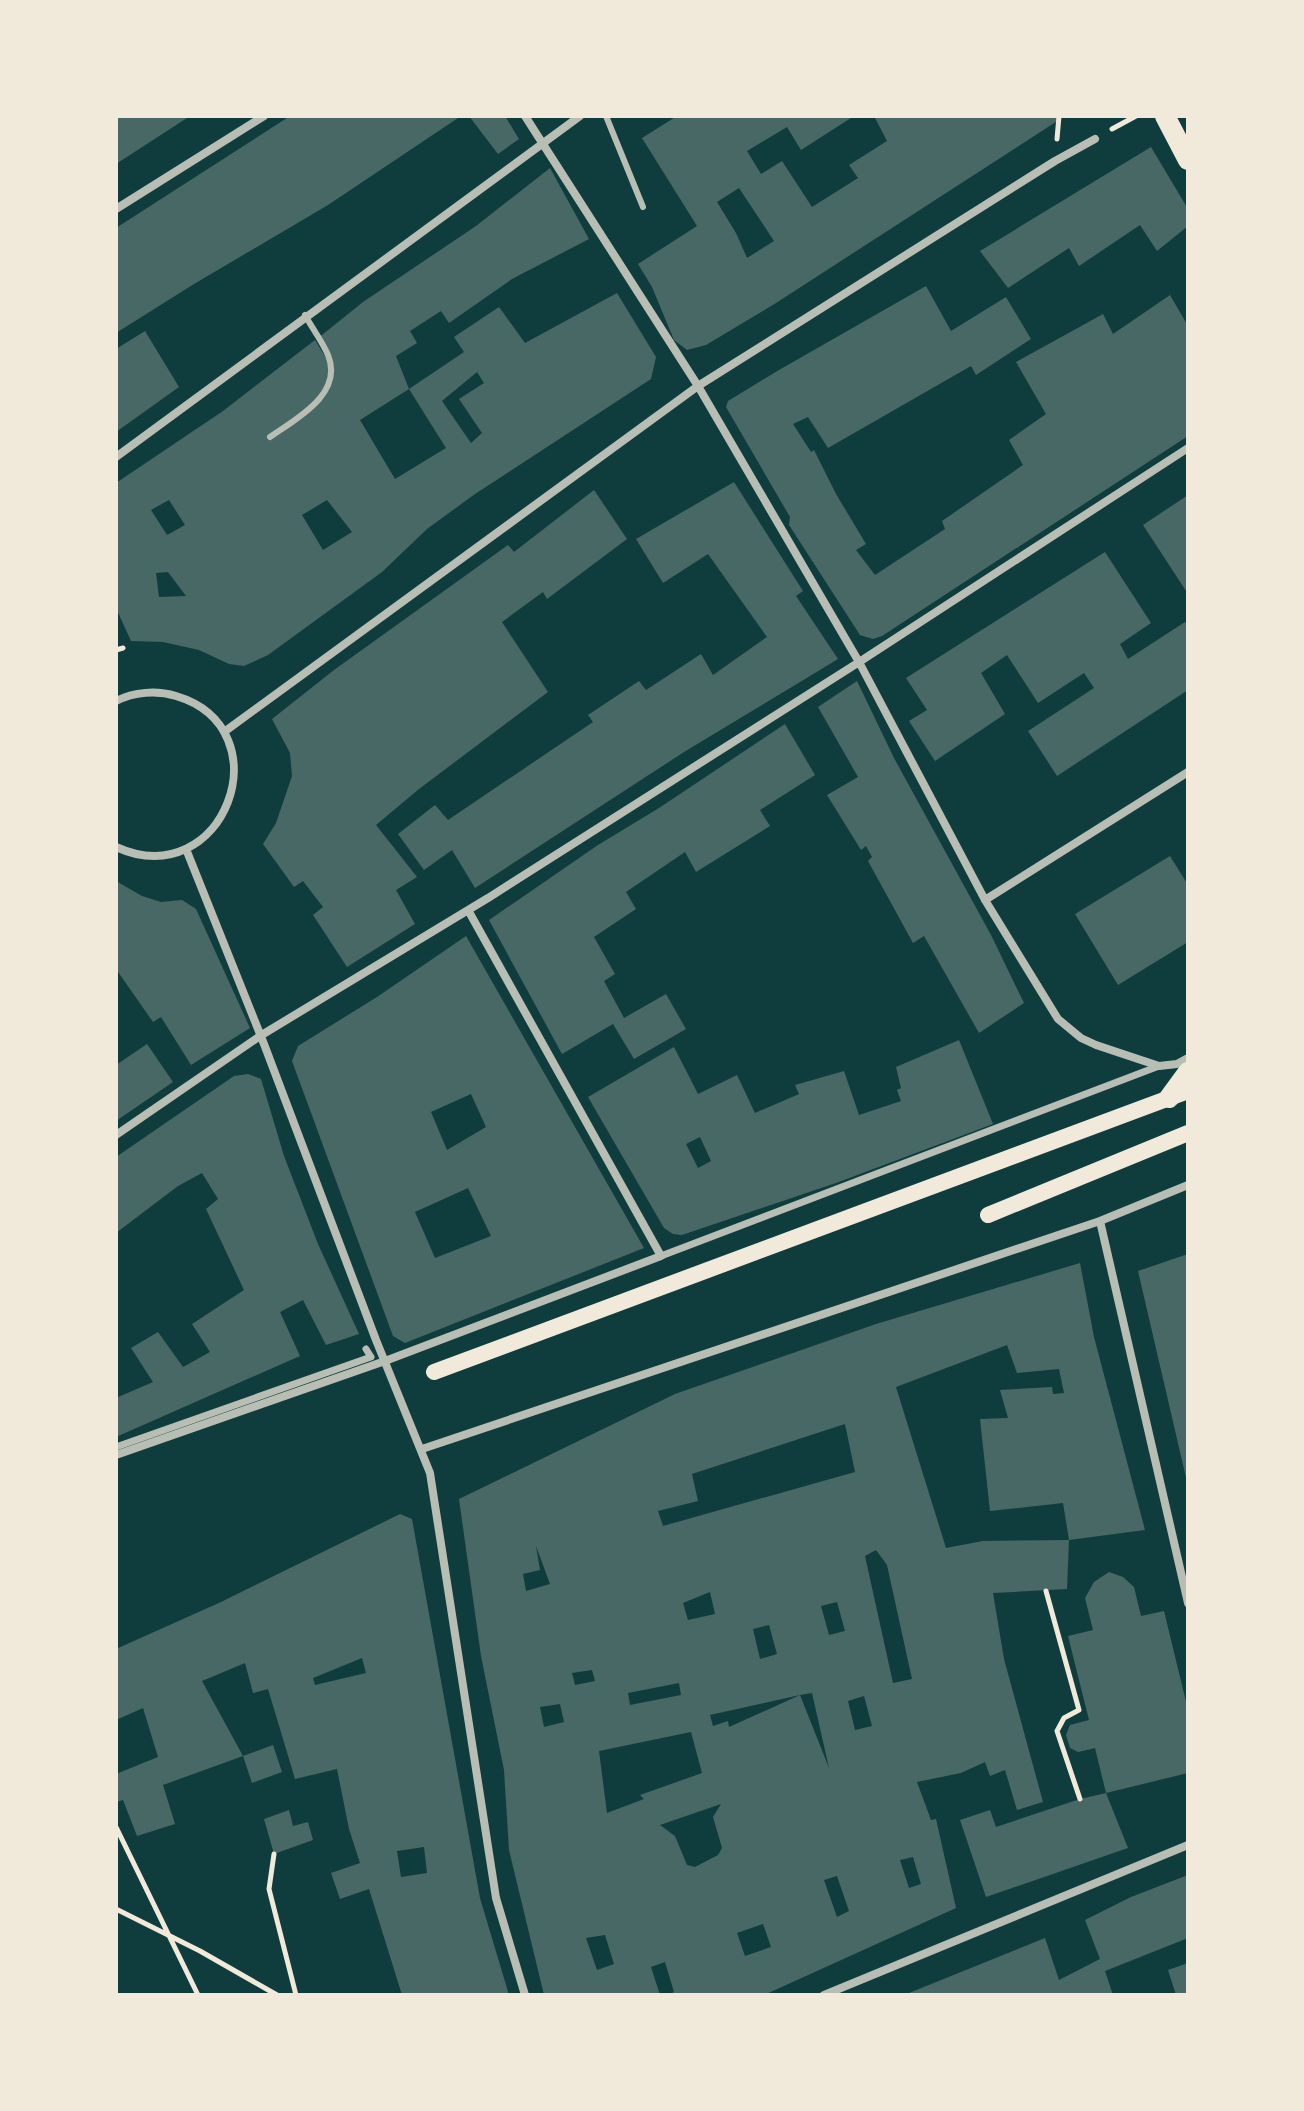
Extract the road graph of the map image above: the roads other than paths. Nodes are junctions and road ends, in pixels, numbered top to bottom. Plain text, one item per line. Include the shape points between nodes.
1 (264, 116) edge
2 (525, 116) edge
3 (580, 116) edge
4 (606, 116) edge
5 (1165, 116) edge
6 (1095, 139) road end
7 (542, 142) junction
8 (1188, 160) edge
9 (643, 207) dead end
10 (116, 209) edge
11 (305, 315) junction
12 (698, 386) junction
13 (270, 437) dead end
14 (1188, 448) edge
15 (116, 457) edge
16 (859, 662) junction
17 (117, 696) edge
18 (224, 732) junction
19 (1188, 772) edge
20 (116, 847) edge
21 (186, 849) junction
22 (985, 900) junction
23 (468, 910) junction
24 (260, 1036) junction
25 (1188, 1058) edge
26 (1159, 1066) junction
27 (1188, 1072) edge
28 (1178, 1094) edge
29 (1188, 1133) edge
30 (116, 1135) edge
31 (1188, 1185) edge
32 (988, 1215) dead end
33 (1100, 1221) junction
34 (661, 1256) junction
35 (366, 1349) dead end
36 (385, 1361) junction
37 (434, 1372) dead end
38 (116, 1447) edge
39 (422, 1449) junction
40 (116, 1455) edge
41 (1188, 1603) edge
42 (1188, 1845) edge
43 (525, 1995) edge
44 (824, 1995) edge

1 - 10 street
2 - 7 street
3 - 7 street
4 - 9 lane
5 - 8 main road
6 - 12 street
7 - 11 street
7 - 12 street
11 - 13 lane via 329,357 328,387 312,407
11 - 15 street
12 - 16 street
12 - 18 street
14 - 16 street
16 - 22 street
16 - 23 street
17 - 18 street via 154,692 189,700
18 - 21 street via 233,758 234,786 226,812 209,834
19 - 22 street
20 - 21 street via 159,856
21 - 24 street
22 - 26 street via 1058,1019 1096,1045
23 - 24 street
23 - 34 street
24 - 30 street
24 - 36 street
25 - 26 street
26 - 34 street
27 - 28 main road
28 - 37 main road
29 - 32 main road
31 - 33 street
33 - 39 street
33 - 41 street
34 - 36 street
35 - 38 street via 371,1357
36 - 39 street
36 - 40 street
39 - 43 street via 496,1898
42 - 44 street

